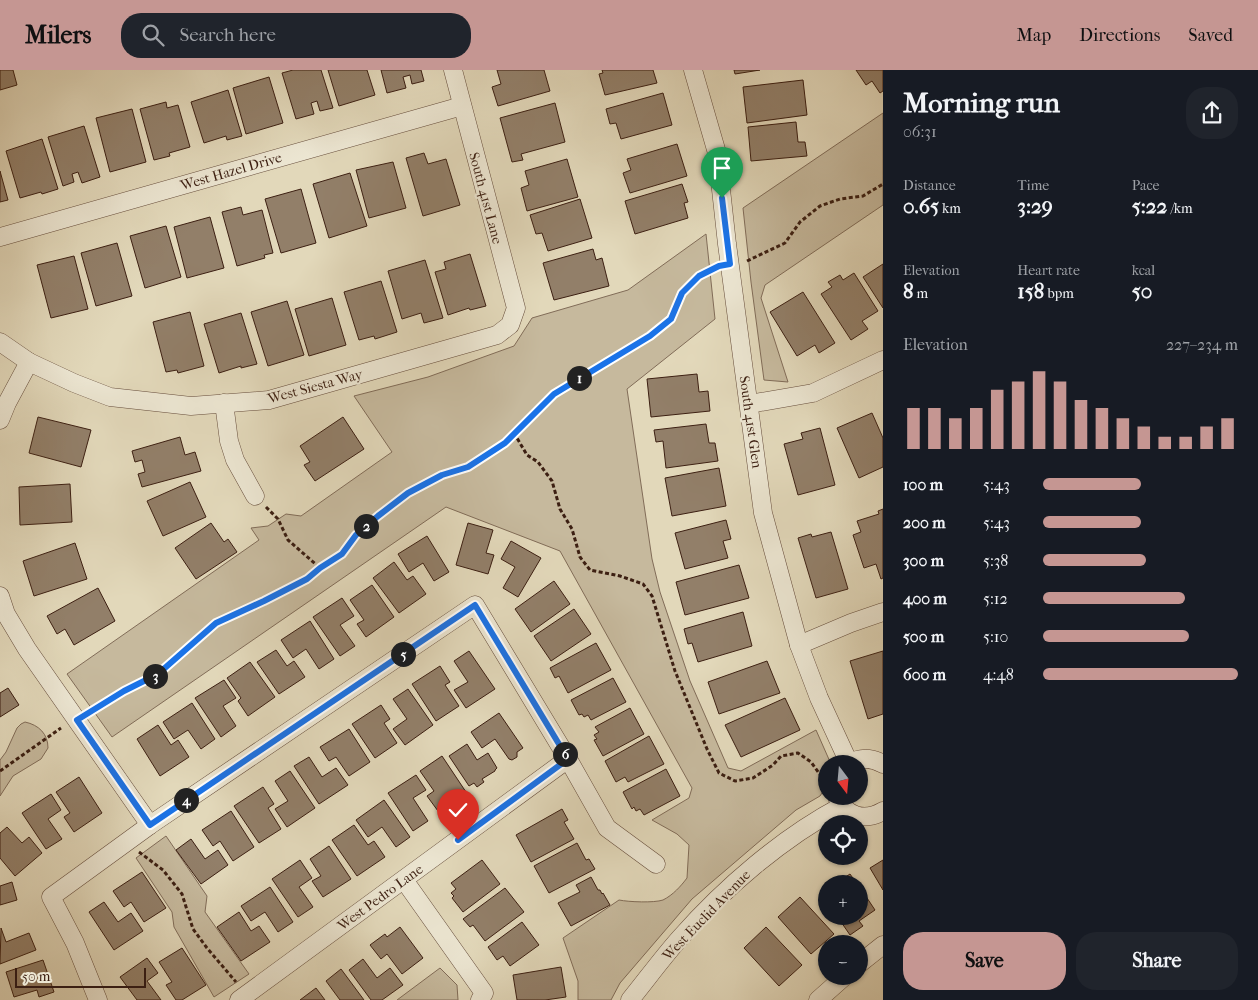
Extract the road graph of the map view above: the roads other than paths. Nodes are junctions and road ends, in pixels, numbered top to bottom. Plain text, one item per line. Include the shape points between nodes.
1 (453, 70) edge
2 (693, 70) edge
3 (462, 106) junction
4 (0, 237) edge
5 (510, 325) joint
6 (0, 342) edge
7 (883, 360) edge
8 (29, 362) junction
9 (224, 403) junction
10 (749, 404) junction
11 (0, 420) edge
12 (255, 496) road end
13 (0, 596) edge
14 (883, 612) edge
15 (799, 645) junction
16 (844, 755) edge
17 (868, 758) edge
18 (568, 759) junction
19 (883, 764) edge
20 (835, 805) edge
21 (842, 805) edge
22 (883, 811) edge
23 (150, 825) junction
24 (656, 864) dead end
25 (404, 880) junction
26 (883, 945) edge
27 (868, 957) edge
28 (835, 985) edge
29 (244, 997) edge
30 (98, 1000) edge
31 (480, 1000) edge
32 (630, 1000) edge
33 (818, 1000) edge

1 - 3 street, South 41st Lane
2 - 10 street, South 41st Glen via 717,153
3 - 4 street, West Hazel Drive
3 - 5 street, South 41st Lane via 516,308
5 - 9 street, West Siesta Way via 497,335 269,400
6 - 8 street, West Siesta Way
7 - 10 street via 813,393
8 - 9 street, West Siesta Way via 110,397 191,406
8 - 11 street
9 - 12 street via 235,460
10 - 15 street, South 41st Glen via 763,513
13 - 23 street via 6,614 28,649
14 - 15 street
15 - 16 street, South 41st Glen
17 - 19 street
18 - 23 street via 475,605
18 - 24 street via 607,828
18 - 25 street, West Pedro Lane
20 - 32 street, West Euclid Avenue via 749,870 681,937
21 - 22 street, West Euclid Avenue via 849,813 867,818
23 - 30 street via 51,897 75,943
25 - 29 street, West Pedro Lane
25 - 31 street via 484,993
26 - 27 street
28 - 33 street

